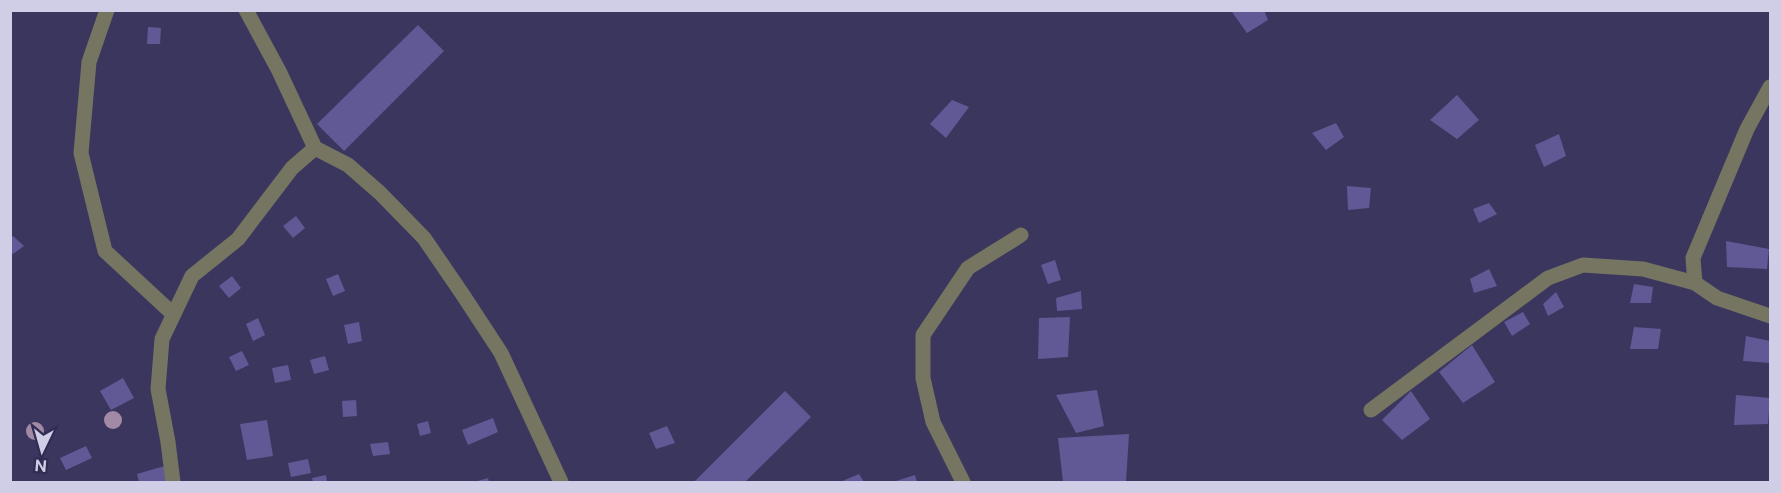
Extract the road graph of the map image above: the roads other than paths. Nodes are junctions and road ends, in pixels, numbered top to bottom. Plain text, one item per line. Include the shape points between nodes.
1 (107, 10) edge
2 (246, 10) edge
3 (1770, 87) edge
4 (315, 148) junction
5 (1021, 235) dead end
6 (1695, 283) junction
7 (173, 314) junction
8 (1770, 316) edge
9 (1371, 410) dead end
10 (173, 483) edge
11 (561, 483) edge
12 (963, 483) edge

1 - 7 street via 89,62 81,153 105,251
2 - 4 street
3 - 6 street via 1747,129 1693,258
4 - 7 street via 292,168 238,239 192,276
4 - 11 street via 348,165 424,238 501,352
5 - 12 street via 968,268 923,335 923,378 933,422
6 - 8 street via 1718,298
6 - 9 street via 1643,269 1583,265 1548,278
7 - 10 street via 162,339 158,389

